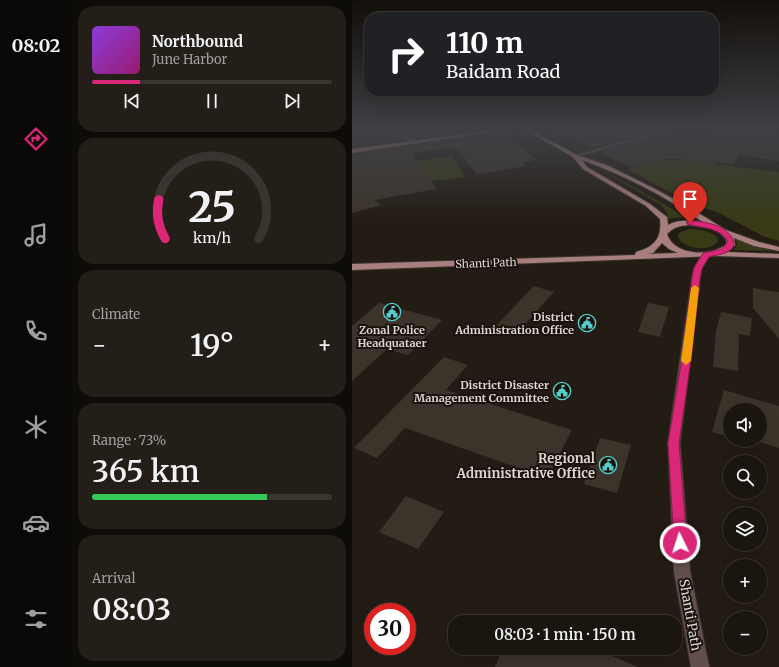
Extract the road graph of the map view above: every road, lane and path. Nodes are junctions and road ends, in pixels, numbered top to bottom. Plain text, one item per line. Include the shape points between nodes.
1 (579, 161) edge
2 (589, 161) edge
3 (719, 229) junction
4 (664, 234) junction
5 (779, 250) edge
6 (706, 255) junction
7 (779, 256) edge
8 (620, 259) junction
9 (352, 267) edge
10 (700, 667) edge

1 - 4 main road via 585,168 658,213 664,220
2 - 3 main road via 614,170 690,210
3 - 4 main road via 698,223 681,224 674,225
3 - 5 main road
3 - 6 main road via 730,238 731,245 725,251
4 - 6 main road via 665,241 674,248
4 - 8 main road, Shanti Path via 650,251
6 - 7 main road
6 - 8 main road, Shanti Path
6 - 10 street, Shanti Path via 698,268 696,278 674,443 682,571
8 - 9 main road, Shanti Path

